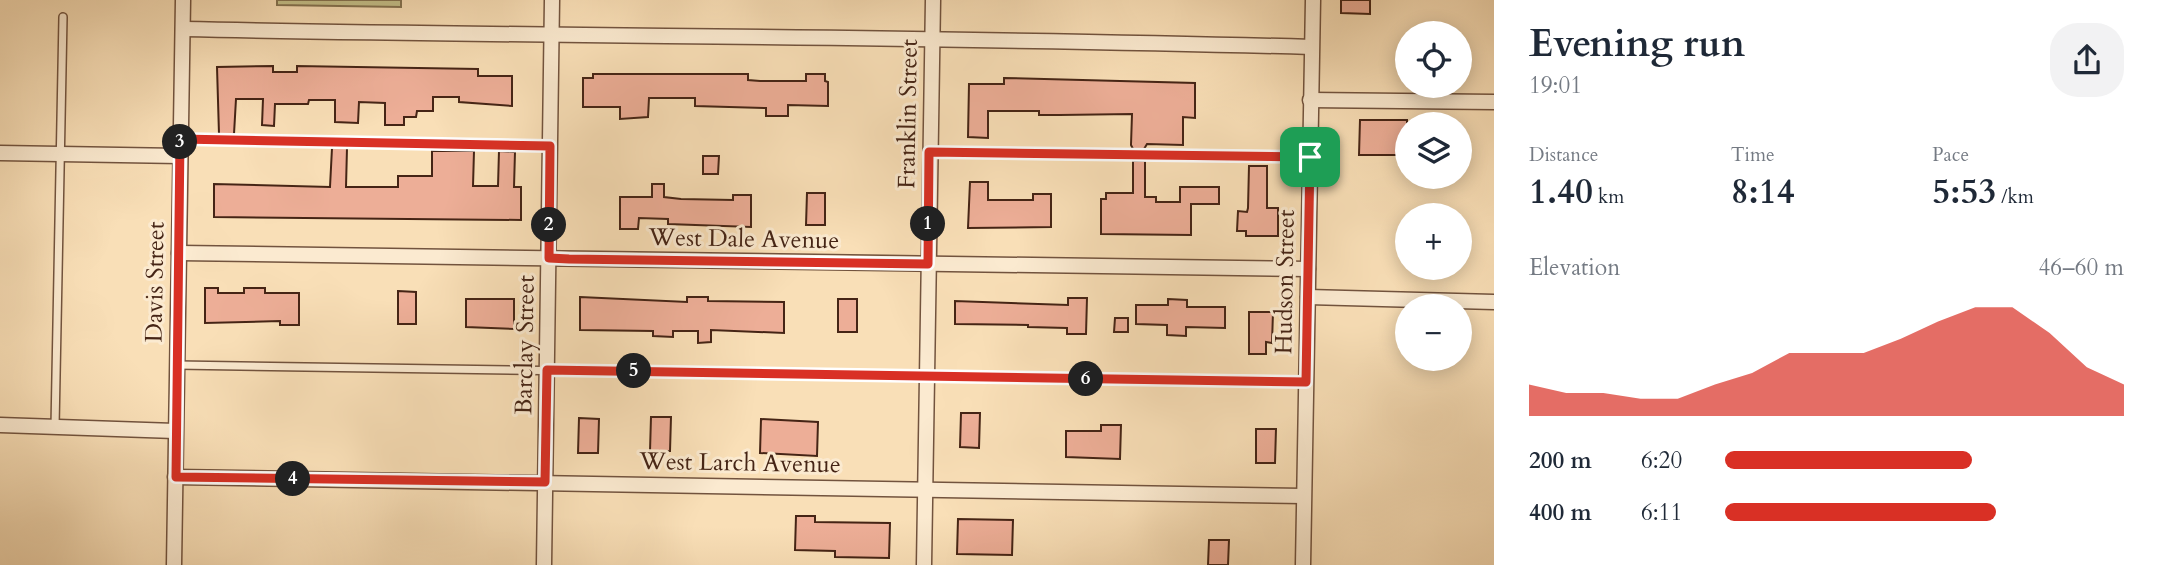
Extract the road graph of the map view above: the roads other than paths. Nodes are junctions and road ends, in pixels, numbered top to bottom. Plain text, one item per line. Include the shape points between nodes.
1 (183, 0) edge
2 (552, 0) edge
3 (933, 0) edge
4 (1312, 0) edge
5 (63, 17) dead end
6 (183, 29) junction
7 (551, 37) junction
8 (932, 38) junction
9 (1311, 47) junction
10 (1310, 100) junction
11 (1494, 102) edge
12 (180, 139) junction
13 (550, 146) junction
14 (929, 152) junction
15 (0, 153) edge
16 (58, 154) junction
17 (180, 156) junction
18 (1310, 157) junction
19 (179, 253) junction
20 (549, 258) junction
21 (928, 264) junction
22 (1308, 270) junction
23 (1315, 297) junction
24 (1494, 302) edge
25 (177, 365) junction
26 (547, 370) junction
27 (926, 376) junction
28 (1306, 382) junction
29 (0, 425) edge
30 (55, 427) junction
31 (176, 431) junction
32 (176, 477) junction
33 (545, 482) junction
34 (925, 488) junction
35 (1303, 496) junction
36 (174, 565) edge
37 (544, 565) edge
38 (924, 565) edge
39 (1303, 565) edge

1 - 6 street, Davis Street
2 - 7 street, Barclay Street
3 - 8 street, Franklin Street
4 - 9 street, Hudson Street
5 - 16 lane
6 - 7 street
6 - 12 street, Davis Street
7 - 8 street
7 - 13 street, Barclay Street
8 - 9 street
8 - 14 street, Franklin Street
9 - 10 street, Hudson Street
10 - 11 street
10 - 18 street, Hudson Street
12 - 13 lane
12 - 17 street, Davis Street
13 - 20 street, Barclay Street
14 - 18 lane
14 - 21 street, Franklin Street
15 - 16 street
16 - 17 street
16 - 30 lane
17 - 19 street, Davis Street
18 - 22 street, Hudson Street
19 - 20 street, West Dale Avenue
19 - 25 street, Davis Street
20 - 21 street, West Dale Avenue
20 - 26 street, Barclay Street
21 - 22 street, West Dale Avenue
21 - 27 street, Franklin Street
22 - 23 street, Hudson Street
23 - 24 street
23 - 28 street, Hudson Street
25 - 26 lane
25 - 31 street, Davis Street
26 - 27 lane
26 - 33 street, Barclay Street
27 - 28 lane
27 - 34 street, Franklin Street
28 - 35 street, Hudson Street
29 - 30 street
30 - 31 street
31 - 32 street, Davis Street
32 - 33 street, West Larch Avenue
32 - 36 street, Davis Street
33 - 34 street, West Larch Avenue
33 - 37 street, Barclay Street
34 - 35 street, West Larch Avenue
34 - 38 street, Franklin Street
35 - 39 street, Hudson Street

